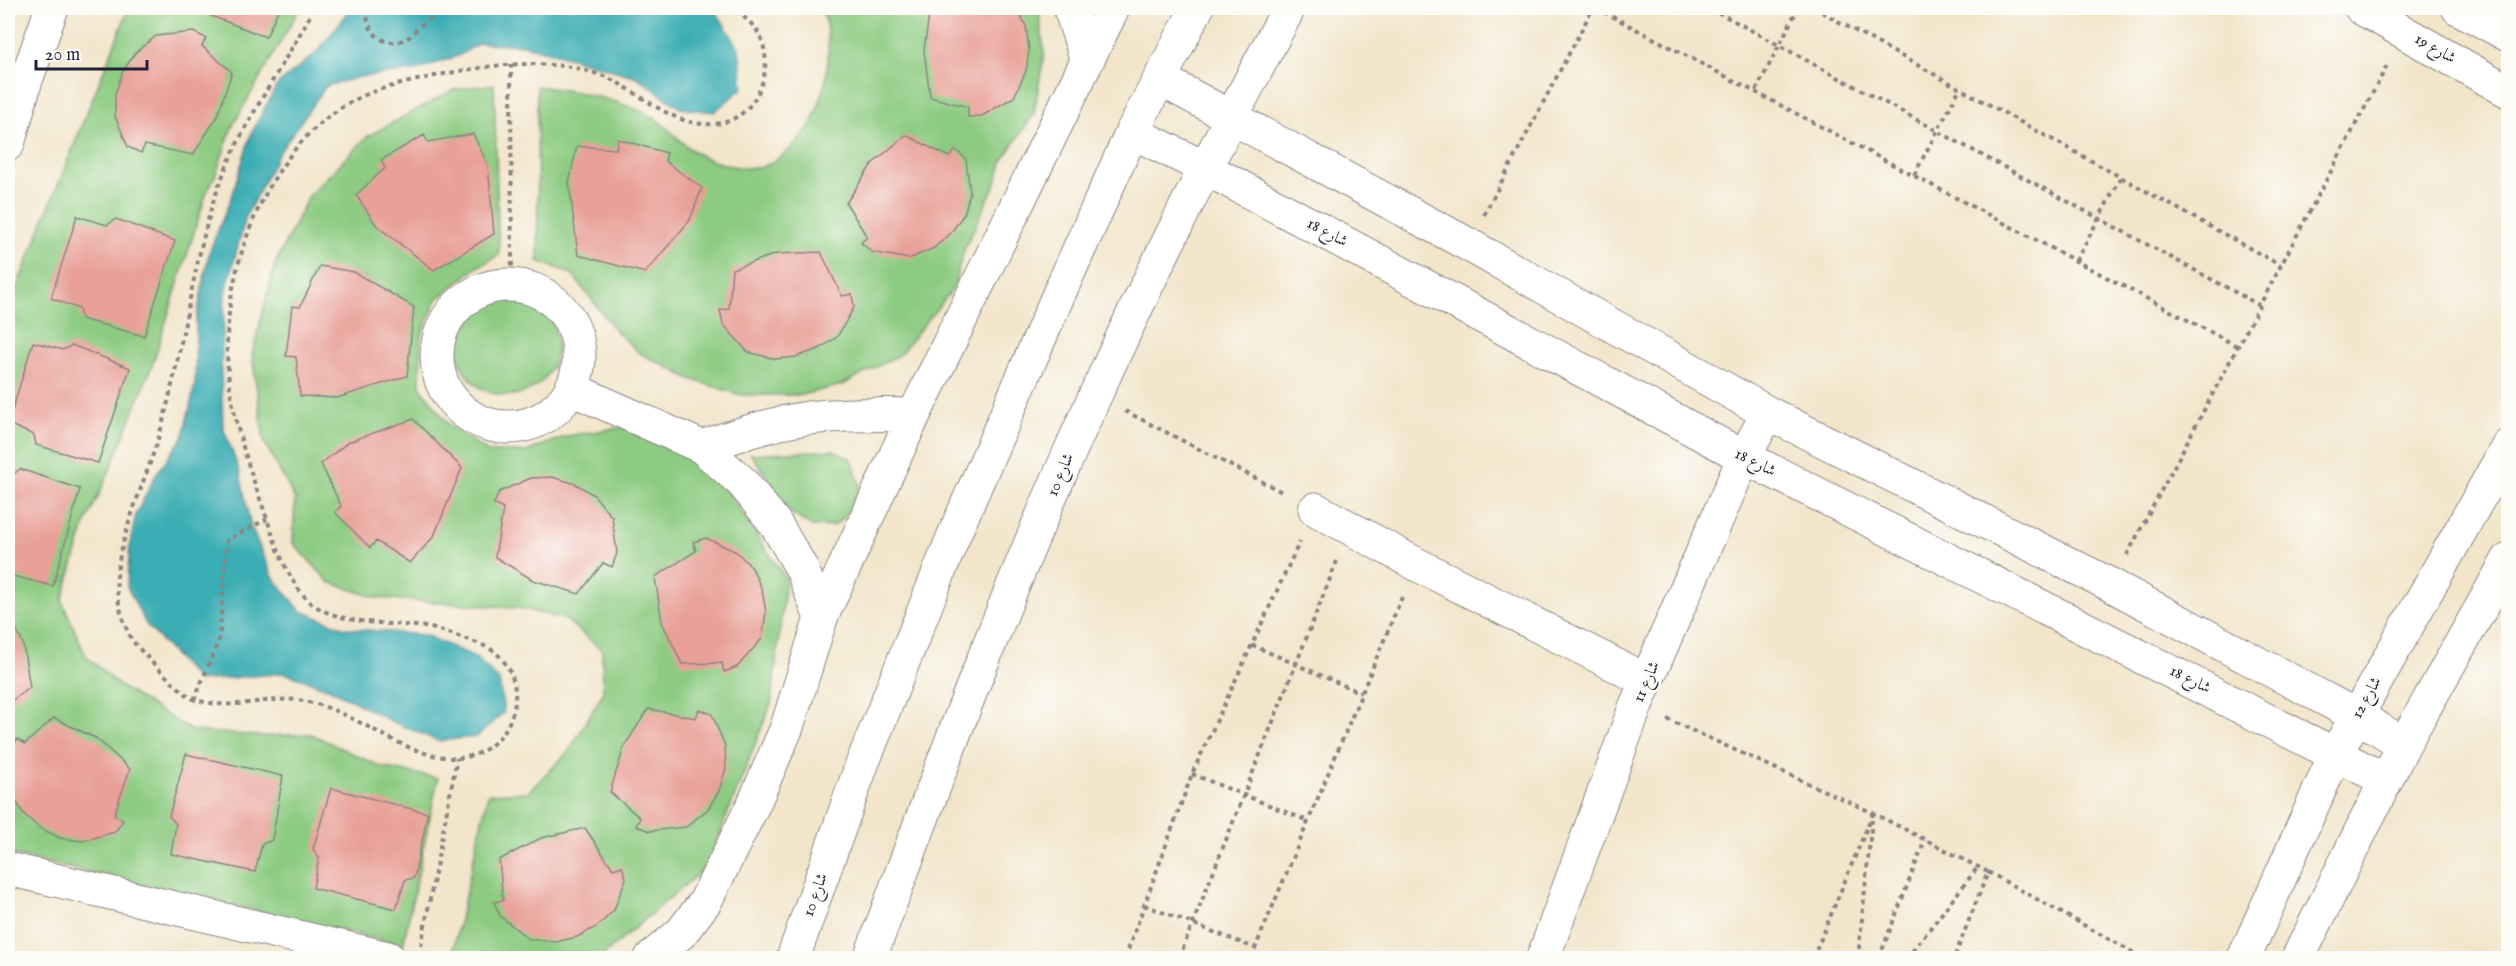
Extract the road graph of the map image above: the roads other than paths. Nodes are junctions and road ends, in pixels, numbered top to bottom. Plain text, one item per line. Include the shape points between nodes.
1 (52, 8) edge
2 (1070, 8) edge
3 (1113, 8) edge
4 (1197, 8) edge
5 (1289, 8) edge
6 (2361, 8) edge
7 (2458, 8) edge
8 (2508, 35) edge
9 (1087, 60) junction
10 (1160, 79) junction
11 (2508, 91) edge
12 (1231, 117) junction
13 (1132, 132) junction
14 (8, 144) edge
15 (1205, 168) junction
16 (572, 389) junction
17 (1768, 413) junction
18 (914, 415) junction
19 (2508, 446) edge
20 (702, 447) junction
21 (1744, 457) junction
22 (1315, 509) road end
23 (2508, 560) edge
24 (821, 618) junction
25 (1642, 693) junction
26 (2357, 716) junction
27 (2404, 744) junction
28 (2336, 753) junction
29 (2386, 780) junction
30 (8, 869) edge
31 (388, 958) edge
32 (651, 958) edge
33 (793, 958) edge
34 (870, 958) edge
35 (1543, 958) edge
36 (2244, 958) edge
37 (2298, 958) edge

1 - 14 street
2 - 9 street
3 - 9 street
4 - 10 street, شارع 10
5 - 12 street, شارع 10
6 - 11 street, شارع 19
7 - 8 street
9 - 18 street
10 - 12 street
10 - 13 street, شارع 10
12 - 15 street, شارع 10
12 - 17 street
13 - 15 street, شارع 18
13 - 33 street, شارع 10 via 954,535 861,767
15 - 21 street, شارع 18
15 - 34 street, شارع 10 via 1095,395 1018,573
16 - 16 street via 580,362 576,333 562,308 539,291 512,283 481,289 455,306 440,332 436,363 445,392 465,415 494,427 525,427 552,413
16 - 20 street
17 - 21 street, شارع 11
17 - 26 street via 2111,585
18 - 20 street via 860,413 806,418
18 - 24 street
19 - 26 street, شارع 12
20 - 24 street via 742,482 776,523 802,569
21 - 25 street, شارع 11
21 - 28 street, شارع 18
22 - 25 street
23 - 27 street
24 - 32 street via 787,728 705,902 681,933
25 - 35 street, شارع 11
26 - 27 street
26 - 28 street, شارع 12
27 - 29 street
28 - 29 street, شارع 18
28 - 36 street, شارع 12
29 - 37 street
30 - 31 street

